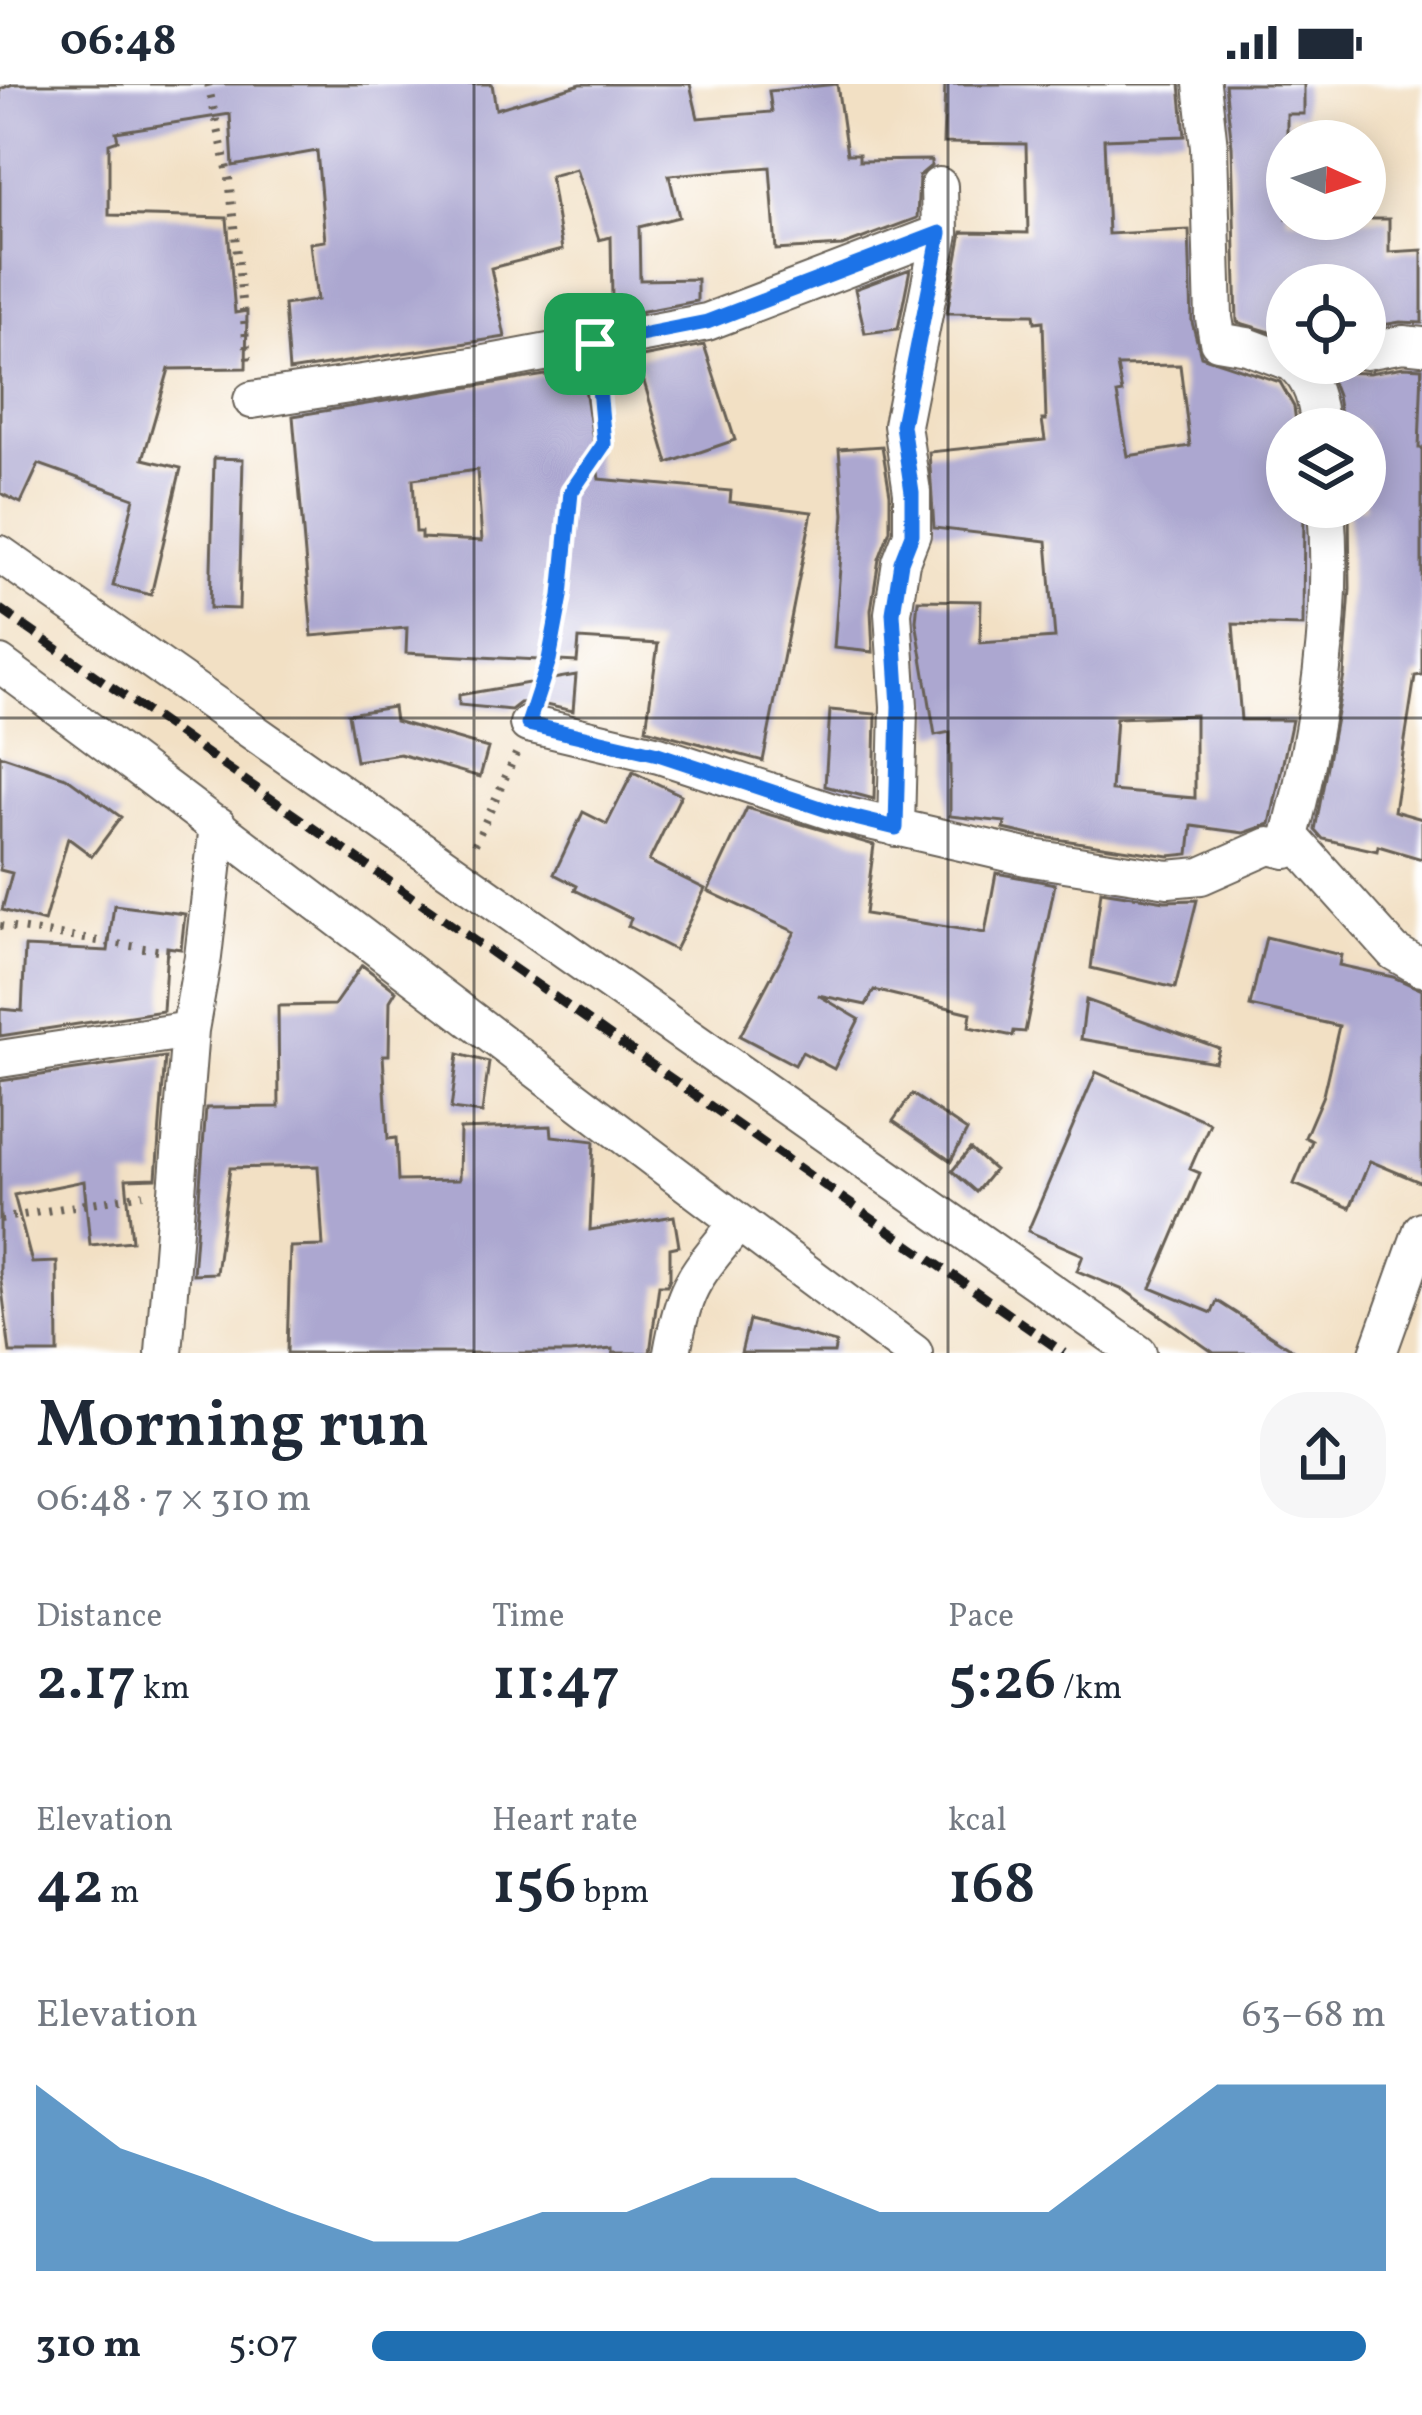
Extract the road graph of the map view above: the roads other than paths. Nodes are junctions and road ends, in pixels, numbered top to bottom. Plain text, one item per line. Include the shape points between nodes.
1 (1202, 84) edge
2 (939, 186) dead end
3 (940, 233) junction
4 (1422, 346) edge
5 (1386, 347) edge
6 (1266, 353) edge
7 (253, 400) road end
8 (1328, 528) edge
9 (0, 554) edge
10 (0, 664) edge
11 (528, 724) road end
12 (218, 825) junction
13 (896, 828) junction
14 (1290, 836) junction
15 (1422, 968) edge
16 (190, 1030) junction
17 (0, 1059) edge
18 (738, 1223) junction
19 (1422, 1230) edge
20 (164, 1353) edge
21 (672, 1353) edge
22 (914, 1353) edge
23 (1138, 1353) edge
24 (1378, 1353) edge

1 - 6 street via 1218,341
2 - 3 street
3 - 7 street via 707,322
3 - 13 street via 902,425 912,534 893,613
4 - 5 street
8 - 14 street via 1310,759
9 - 23 street
10 - 12 street
11 - 13 street via 658,754
12 - 16 street
12 - 18 street
13 - 14 street via 1168,879 1201,876 1269,846 1286,850
14 - 15 street via 1394,952
16 - 17 street
16 - 20 street
18 - 21 street via 681,1301
18 - 22 street
19 - 24 street

